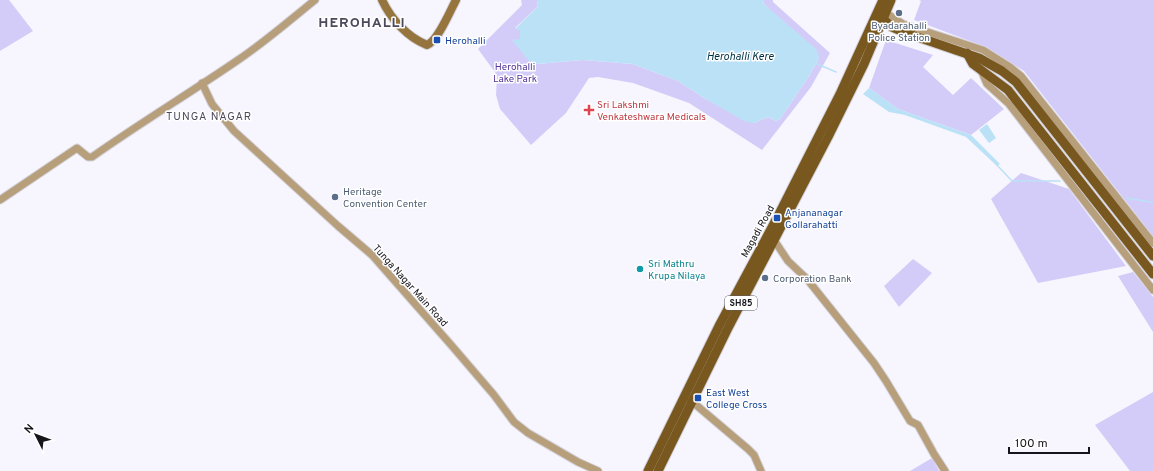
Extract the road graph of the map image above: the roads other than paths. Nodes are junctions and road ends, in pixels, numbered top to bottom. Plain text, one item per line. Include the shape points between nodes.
1 (315, 0) edge
2 (382, 0) edge
3 (456, 0) edge
4 (883, 0) edge
5 (891, 0) edge
6 (882, 16) junction
7 (967, 53) junction
8 (981, 70) junction
9 (202, 83) junction
10 (849, 84) junction
11 (0, 200) edge
12 (768, 232) junction
13 (774, 240) junction
14 (1153, 243) edge
15 (1153, 256) edge
16 (1153, 274) edge
17 (1153, 290) edge
18 (689, 399) junction
19 (598, 471) edge
20 (648, 471) edge
21 (658, 471) edge
22 (761, 471) edge
23 (945, 471) edge

1 - 9 street via 240,59
2 - 3 main road via 398,24 427,45 437,37
4 - 6 main road, Magadi Road / SH85
5 - 6 main road, Magadi Road / SH85
6 - 7 main road via 892,27
6 - 10 main road, Magadi Road / SH85
6 - 14 street via 983,50 1021,76
7 - 8 main road via 973,64
7 - 15 main road via 1002,71 1016,82
8 - 16 main road via 1008,90
8 - 17 street via 986,84 1008,104
9 - 11 street via 92,156 88,157 77,148
9 - 19 street, Tunga Nagar Main Road via 212,104 234,131 372,255 514,422 528,433
10 - 12 main road, Magadi Road / SH85
10 - 13 main road, Magadi Road / SH85 via 828,137
12 - 13 street
12 - 18 main road, Magadi Road / SH85 via 719,325
13 - 18 main road, Magadi Road / SH85
13 - 23 street via 788,261 807,279 874,363 910,422 918,425
18 - 20 main road, Magadi Road / SH85
18 - 21 main road, Magadi Road / SH85
18 - 22 street via 748,449

